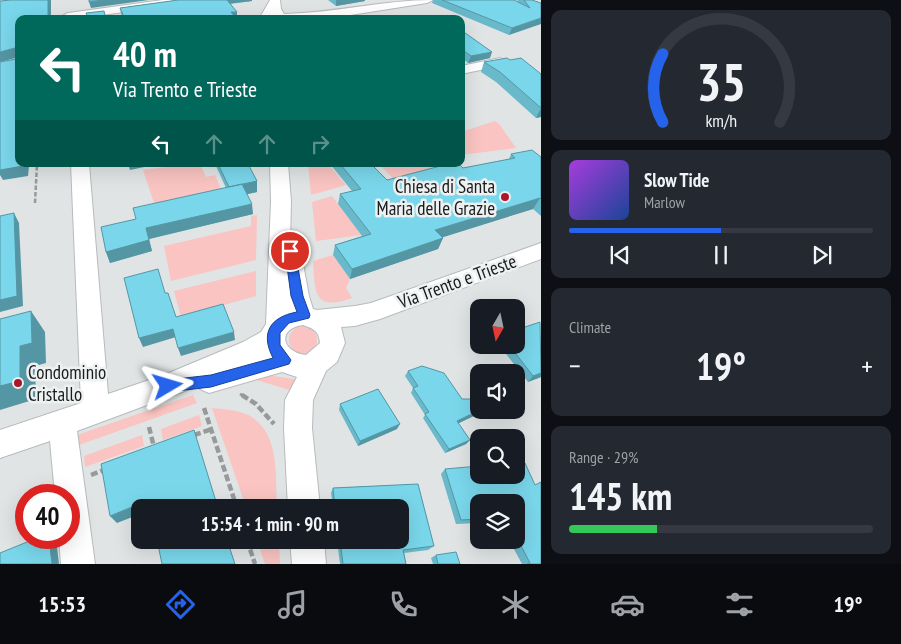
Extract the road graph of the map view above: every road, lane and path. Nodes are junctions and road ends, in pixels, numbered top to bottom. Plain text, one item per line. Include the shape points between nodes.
1 (188, 0) edge
2 (276, 0) edge
3 (427, 0) edge
4 (68, 13) edge
5 (269, 15) edge
6 (279, 15) edge
7 (328, 15) edge
8 (373, 15) edge
9 (500, 62) edge
10 (465, 69) edge
11 (37, 167) edge
12 (80, 167) edge
13 (280, 167) edge
14 (281, 200) junction
15 (35, 203) dead end
16 (541, 251) edge
17 (372, 312) junction
18 (311, 317) junction
19 (275, 331) junction
20 (333, 339) junction
21 (285, 360) junction
22 (316, 364) junction
23 (211, 381) junction
24 (168, 386) junction
25 (204, 408) dead end
26 (95, 410) junction
27 (62, 422) junction
28 (149, 427) dead end
29 (212, 428) junction
30 (278, 431) dead end
31 (188, 438) edge
32 (0, 444) edge
33 (163, 447) edge
34 (155, 450) junction
35 (146, 453) edge
36 (156, 456) edge
37 (112, 467) edge
38 (69, 483) junction
39 (234, 499) edge
40 (303, 499) edge
41 (250, 549) edge
42 (308, 549) edge
43 (78, 564) edge
44 (255, 564) edge
45 (309, 564) edge

1 - 4 street
2 - 5 street
2 - 6 street via 275,9
3 - 8 street
7 - 8 street via 346,12
9 - 10 street
11 - 15 path
12 - 26 street
13 - 14 street
14 - 18 street via 297,296
14 - 19 street
16 - 17 street, Via Trento e Trieste
17 - 18 street, Via Trento e Trieste via 356,316
17 - 20 street, Via Trento e Trieste
18 - 19 street, Via Trento e Trieste via 294,316
18 - 20 street via 328,328
19 - 21 street via 274,346
19 - 24 street, Via Trento e Trieste via 252,350
20 - 22 street, Via Trento e Trieste via 330,354
21 - 22 street via 299,366
21 - 23 street
22 - 40 street, Via Trento e Trieste via 300,400 298,428
23 - 24 street
23 - 30 path via 256,404 270,417
24 - 26 street
25 - 29 path
26 - 27 street
27 - 32 street
27 - 38 street
28 - 34 path
29 - 31 path
29 - 39 path
33 - 34 path
34 - 35 path
34 - 36 path
37 - 38 path
38 - 43 street
41 - 44 path
42 - 45 street

